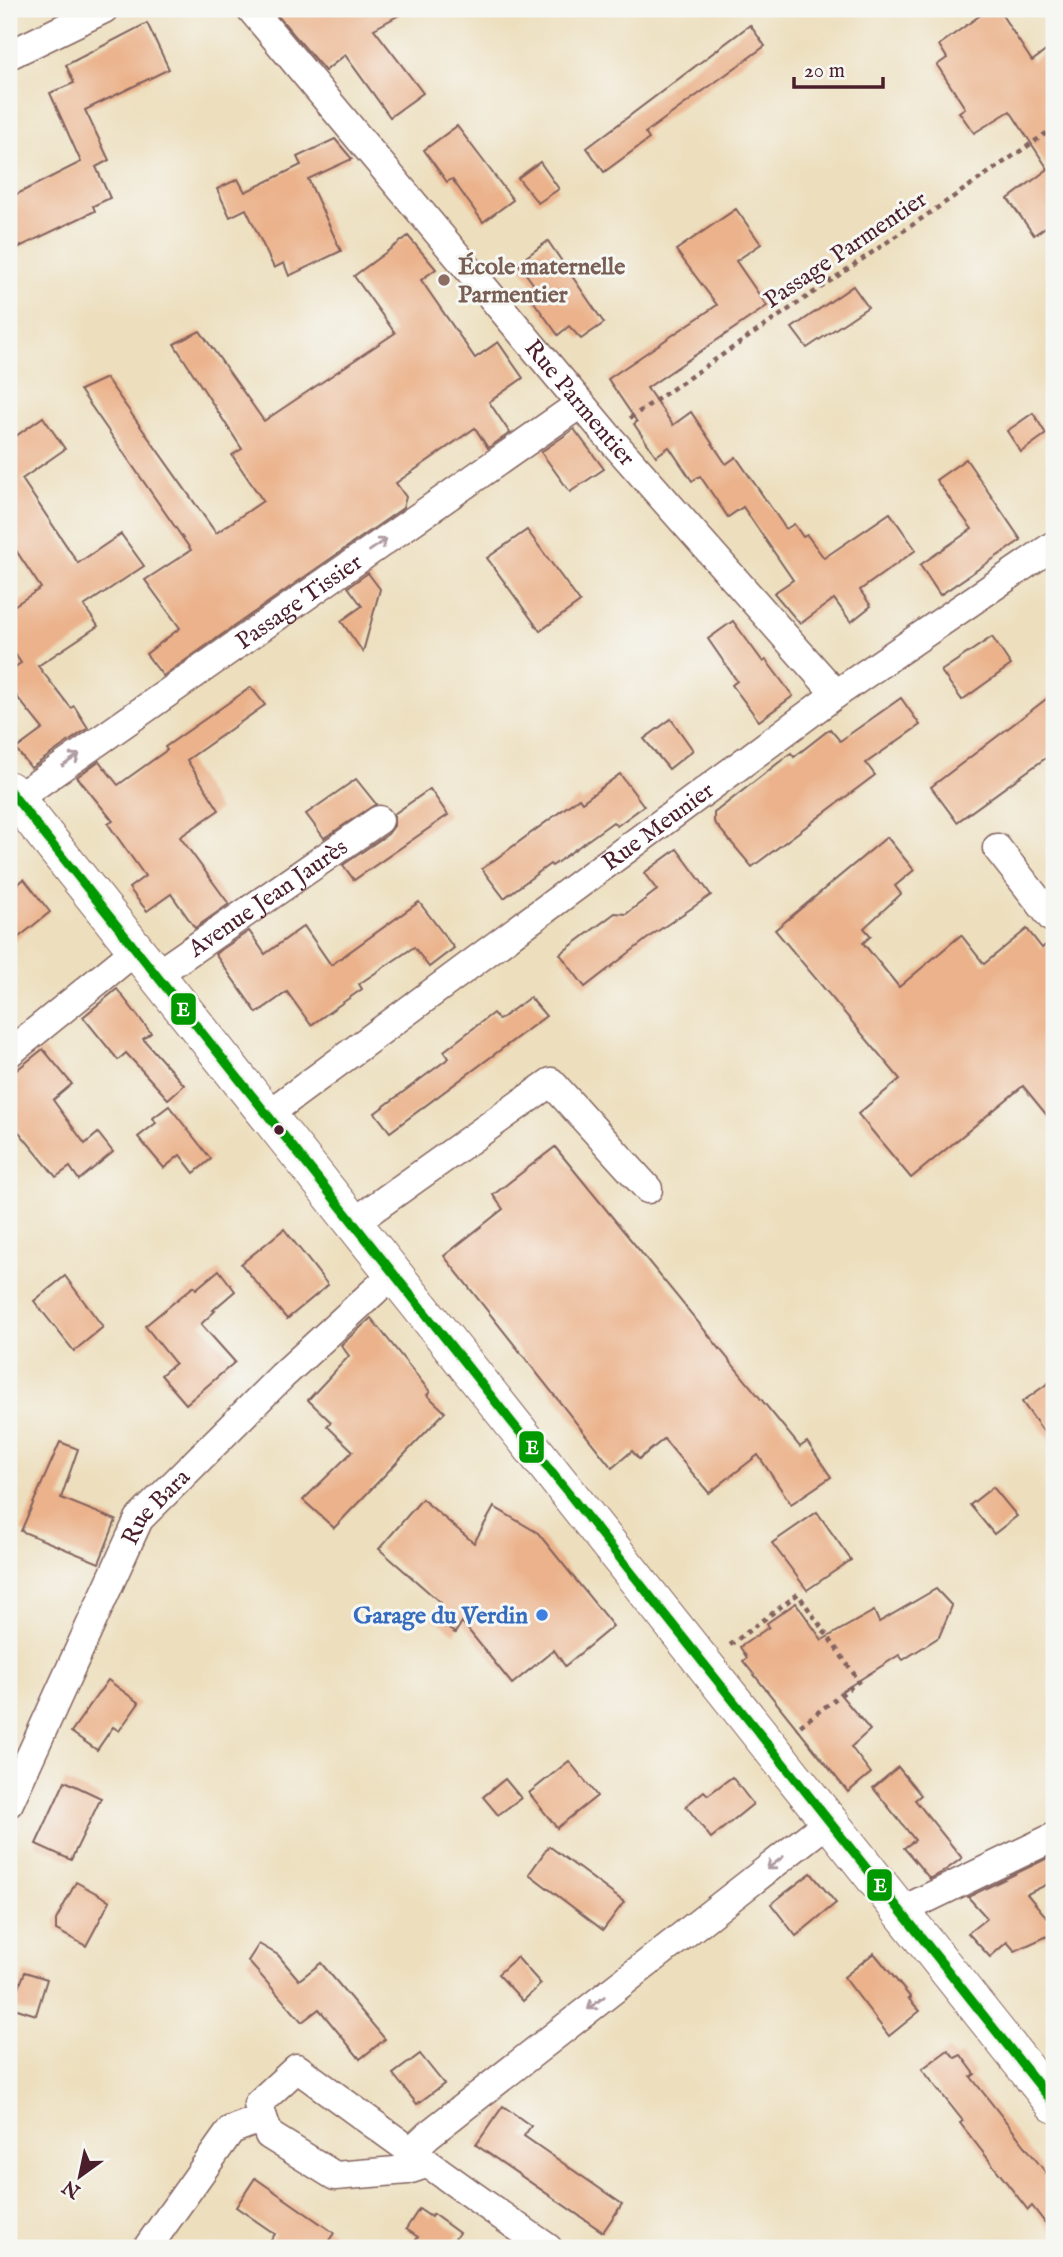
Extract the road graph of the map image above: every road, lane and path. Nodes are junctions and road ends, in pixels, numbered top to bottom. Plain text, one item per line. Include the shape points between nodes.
1 (104, 9) edge
2 (251, 9) edge
3 (9, 54) edge
4 (1054, 128) edge
5 (656, 399) dead end
6 (580, 404) junction
7 (1054, 545) edge
8 (836, 694) junction
9 (12, 794) edge
10 (379, 820) dead end
11 (997, 848) dead end
12 (1054, 916) edge
13 (146, 962) junction
14 (9, 1053) edge
15 (267, 1115) junction
16 (648, 1189) dead end
17 (353, 1223) junction
18 (393, 1274) junction
19 (704, 1664) junction
20 (771, 1749) junction
21 (9, 1803) edge
22 (829, 1821) junction
23 (1054, 1837) edge
24 (901, 1911) junction
25 (1054, 2104) edge
26 (263, 2118) junction
27 (418, 2158) junction
28 (147, 2248) edge
29 (548, 2248) edge

1 - 3 street
2 - 6 street, Rue Parmentier
4 - 5 path, Passage Parmentier
6 - 8 street, Rue Parmentier
9 -> 6 street, Passage Tissier
7 - 8 street, Rue Meunier
8 - 15 street, Rue Meunier
9 - 13 main road
10 - 13 street, Avenue Jean Jaurès
11 - 12 street
13 - 14 street, Avenue Jean Jaurès
13 - 15 main road
15 - 17 main road
16 - 17 street via 551,1082
17 - 18 main road
18 - 19 main road
18 - 21 street, Rue Bara via 282,1376 139,1519
19 - 20 main road
19 - 20 path via 798,1594 859,1681
20 - 22 main road
22 - 24 main road
22 -> 27 street via 428,2134
23 - 24 street
24 - 25 main road
26 - 27 street via 269,2135 335,2176 408,2170
26 - 27 street via 258,2104 298,2068
26 - 28 street via 231,2130
27 - 29 street

